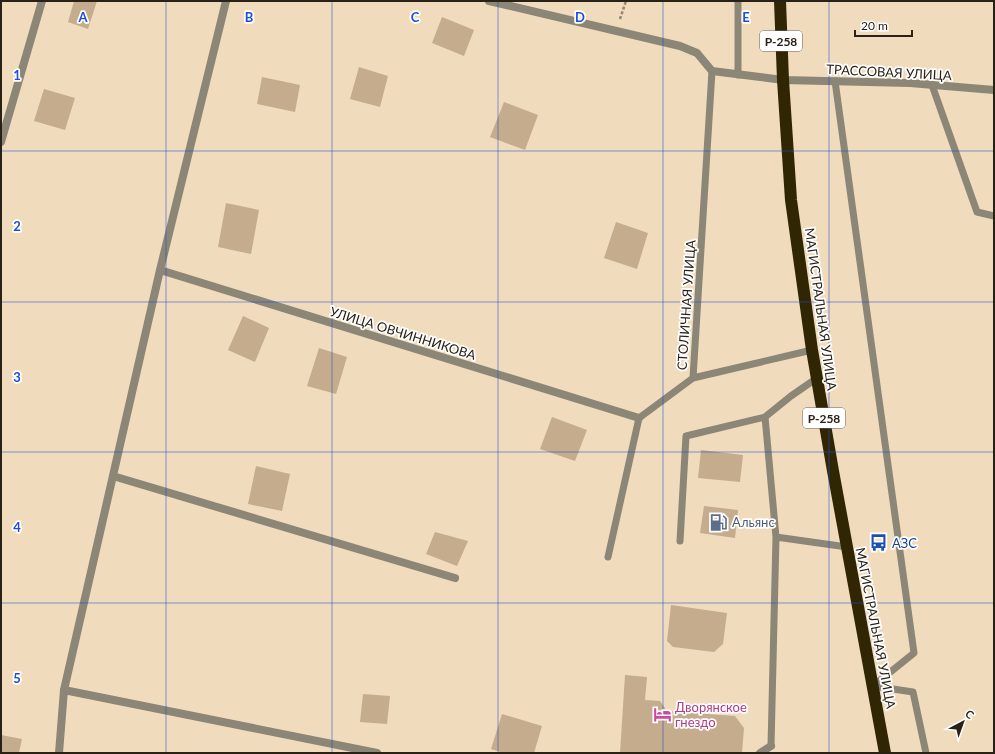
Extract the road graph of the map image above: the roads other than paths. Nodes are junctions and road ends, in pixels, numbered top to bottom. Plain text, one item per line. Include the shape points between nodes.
1 (42, 1) edge
2 (226, 1) edge
3 (490, 1) edge
4 (738, 1) edge
5 (780, 1) edge
6 (712, 71) junction
7 (738, 74) junction
8 (783, 80) junction
9 (835, 81) junction
10 (932, 85) junction
11 (994, 90) edge
12 (1, 142) edge
13 (994, 216) edge
14 (160, 270) junction
15 (812, 350) junction
16 (693, 378) junction
17 (817, 378) junction
18 (765, 417) junction
19 (639, 418) junction
20 (113, 476) junction
21 (776, 537) junction
22 (680, 541) dead end
23 (847, 547) junction
24 (608, 557) dead end
25 (455, 578) dead end
26 (873, 686) junction
27 (64, 690) junction
28 (771, 746) joint
29 (59, 753) edge
30 (377, 753) edge
31 (760, 753) edge
32 (885, 753) edge
33 (926, 753) edge

1 - 12 street
2 - 14 street
3 - 6 street via 680,46 697,54
4 - 7 lane
5 - 8 highway, Р-258
6 - 7 street, ТРАССОВАЯ УЛИЦА
6 - 16 lane, СТОЛИЧНАЯ УЛИЦА
7 - 8 street, ТРАССОВАЯ УЛИЦА
8 - 9 street, ТРАССОВАЯ УЛИЦА
8 - 15 highway, МАГИСТРАЛЬНАЯ УЛИЦА / Р-258 via 791,200
9 - 10 street, ТРАССОВАЯ УЛИЦА
9 - 26 lane via 914,653
10 - 11 street, ТРАССОВАЯ УЛИЦА
10 - 13 lane via 978,212
14 - 19 street, УЛИЦА ОВЧИННИКОВА
14 - 20 street
15 - 16 lane
15 - 17 highway, МАГИСТРАЛЬНАЯ УЛИЦА / Р-258
16 - 19 lane, СТОЛИЧНАЯ УЛИЦА
17 - 18 lane
17 - 23 highway, МАГИСТРАЛЬНАЯ УЛИЦА / Р-258
18 - 21 lane
18 - 22 lane via 686,436
19 - 24 lane
20 - 25 street
20 - 27 street
21 - 23 lane
21 - 28 lane
23 - 26 highway, МАГИСТРАЛЬНАЯ УЛИЦА / Р-258
26 - 32 highway, МАГИСТРАЛЬНАЯ УЛИЦА / Р-258
26 - 33 lane via 912,692
27 - 29 street
27 - 30 street
28 - 31 street

